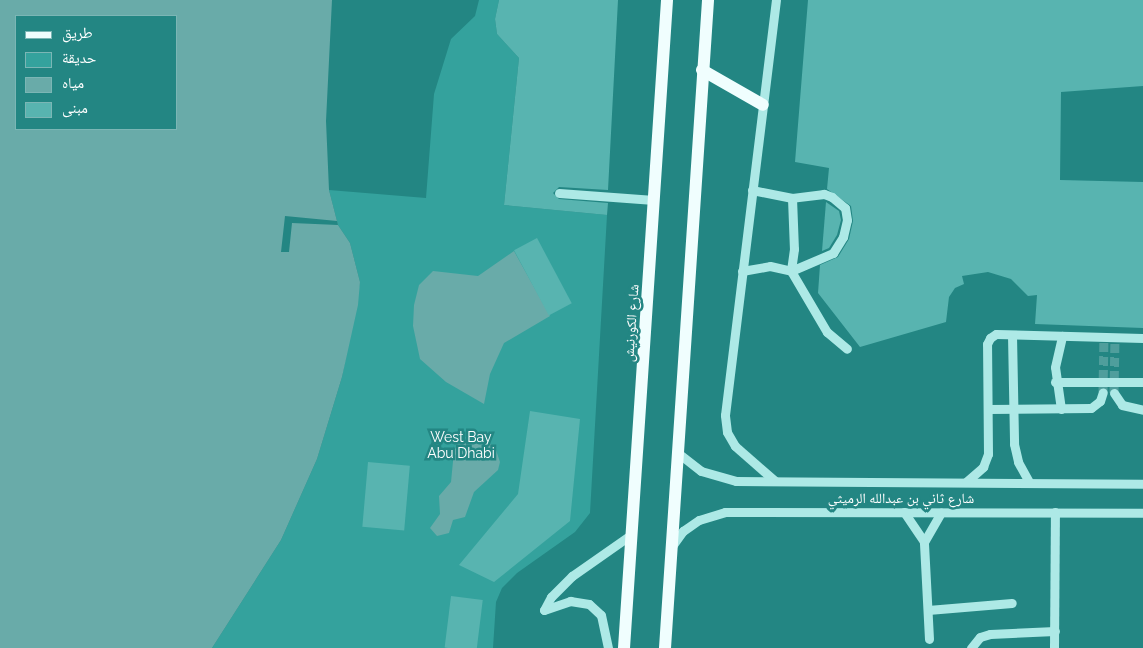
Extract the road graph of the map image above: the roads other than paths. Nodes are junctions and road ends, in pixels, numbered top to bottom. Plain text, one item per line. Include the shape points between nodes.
1 (667, 0) edge
2 (708, 0) edge
3 (776, 0) edge
4 (702, 70) junction
5 (763, 105) junction
6 (752, 190) junction
7 (559, 192) dead end
8 (792, 198) junction
9 (654, 200) junction
10 (742, 271) junction
11 (791, 271) junction
12 (1012, 335) junction
13 (1062, 336) junction
14 (1143, 338) edge
15 (847, 349) dead end
16 (1054, 382) junction
17 (1143, 382) edge
18 (1103, 392) tunnel mouth
19 (1114, 393) dead end
20 (1060, 408) junction
21 (988, 409) junction
22 (1014, 409) junction
23 (1143, 410) edge
24 (678, 453) junction
25 (775, 481) junction
26 (966, 482) junction
27 (1029, 482) junction
28 (1143, 484) edge
29 (904, 512) junction
30 (940, 512) junction
31 (1055, 512) junction
32 (1143, 513) edge
33 (632, 534) junction
34 (924, 542) junction
35 (672, 546) junction
36 (1012, 603) dead end
37 (928, 610) junction
38 (1054, 631) junction
39 (929, 639) dead end
40 (608, 648) edge
41 (624, 648) edge
42 (665, 648) edge
43 (970, 648) edge
44 (1054, 648) edge

1 - 9 main road, شارع الكورنيش
2 - 4 main road
3 - 5 street
4 - 5 main road
4 - 24 main road
5 - 6 street
6 - 8 street
6 - 10 street
7 - 9 street
8 - 11 street via 794,249
8 - 11 street via 824,194 832,197 845,208 846,220 843,237 833,253
9 - 33 main road, شارع الكورنيش
10 - 11 street via 770,266
10 - 25 street via 725,423 741,452
11 - 15 street via 827,332
12 - 13 street
12 - 21 street via 996,334 987,344
12 - 22 street
13 - 14 street
13 - 16 street
16 - 17 street
16 - 20 street
18 - 20 street via 1100,402 1091,408
19 - 23 street via 1122,405
20 - 22 street
21 - 22 street
21 - 26 street via 986,460
22 - 27 street via 1015,453
24 - 25 street, شارع ثاني بن عبدالله الرميثي via 692,466 712,476 736,481
24 - 35 main road
25 - 26 street, شارع ثاني بن عبدالله الرميثي
26 - 27 street, شارع ثاني بن عبدالله الرميثي
27 - 28 street, شارع ثاني بن عبدالله الرميثي
29 - 30 street, شارع ثاني بن عبدالله الرميثي
29 - 34 street
29 - 35 street, شارع ثاني بن عبدالله الرميثي via 726,512 699,520
30 - 31 street, شارع ثاني بن عبدالله الرميثي
30 - 34 street
31 - 32 street, شارع ثاني بن عبدالله الرميثي
31 - 38 street
33 - 40 street via 572,576 544,610 570,601 589,604 601,615
33 - 41 main road, شارع الكورنيش
34 - 37 street
35 - 42 main road
36 - 37 street
37 - 39 street
38 - 43 street via 990,634 980,637
38 - 44 street

